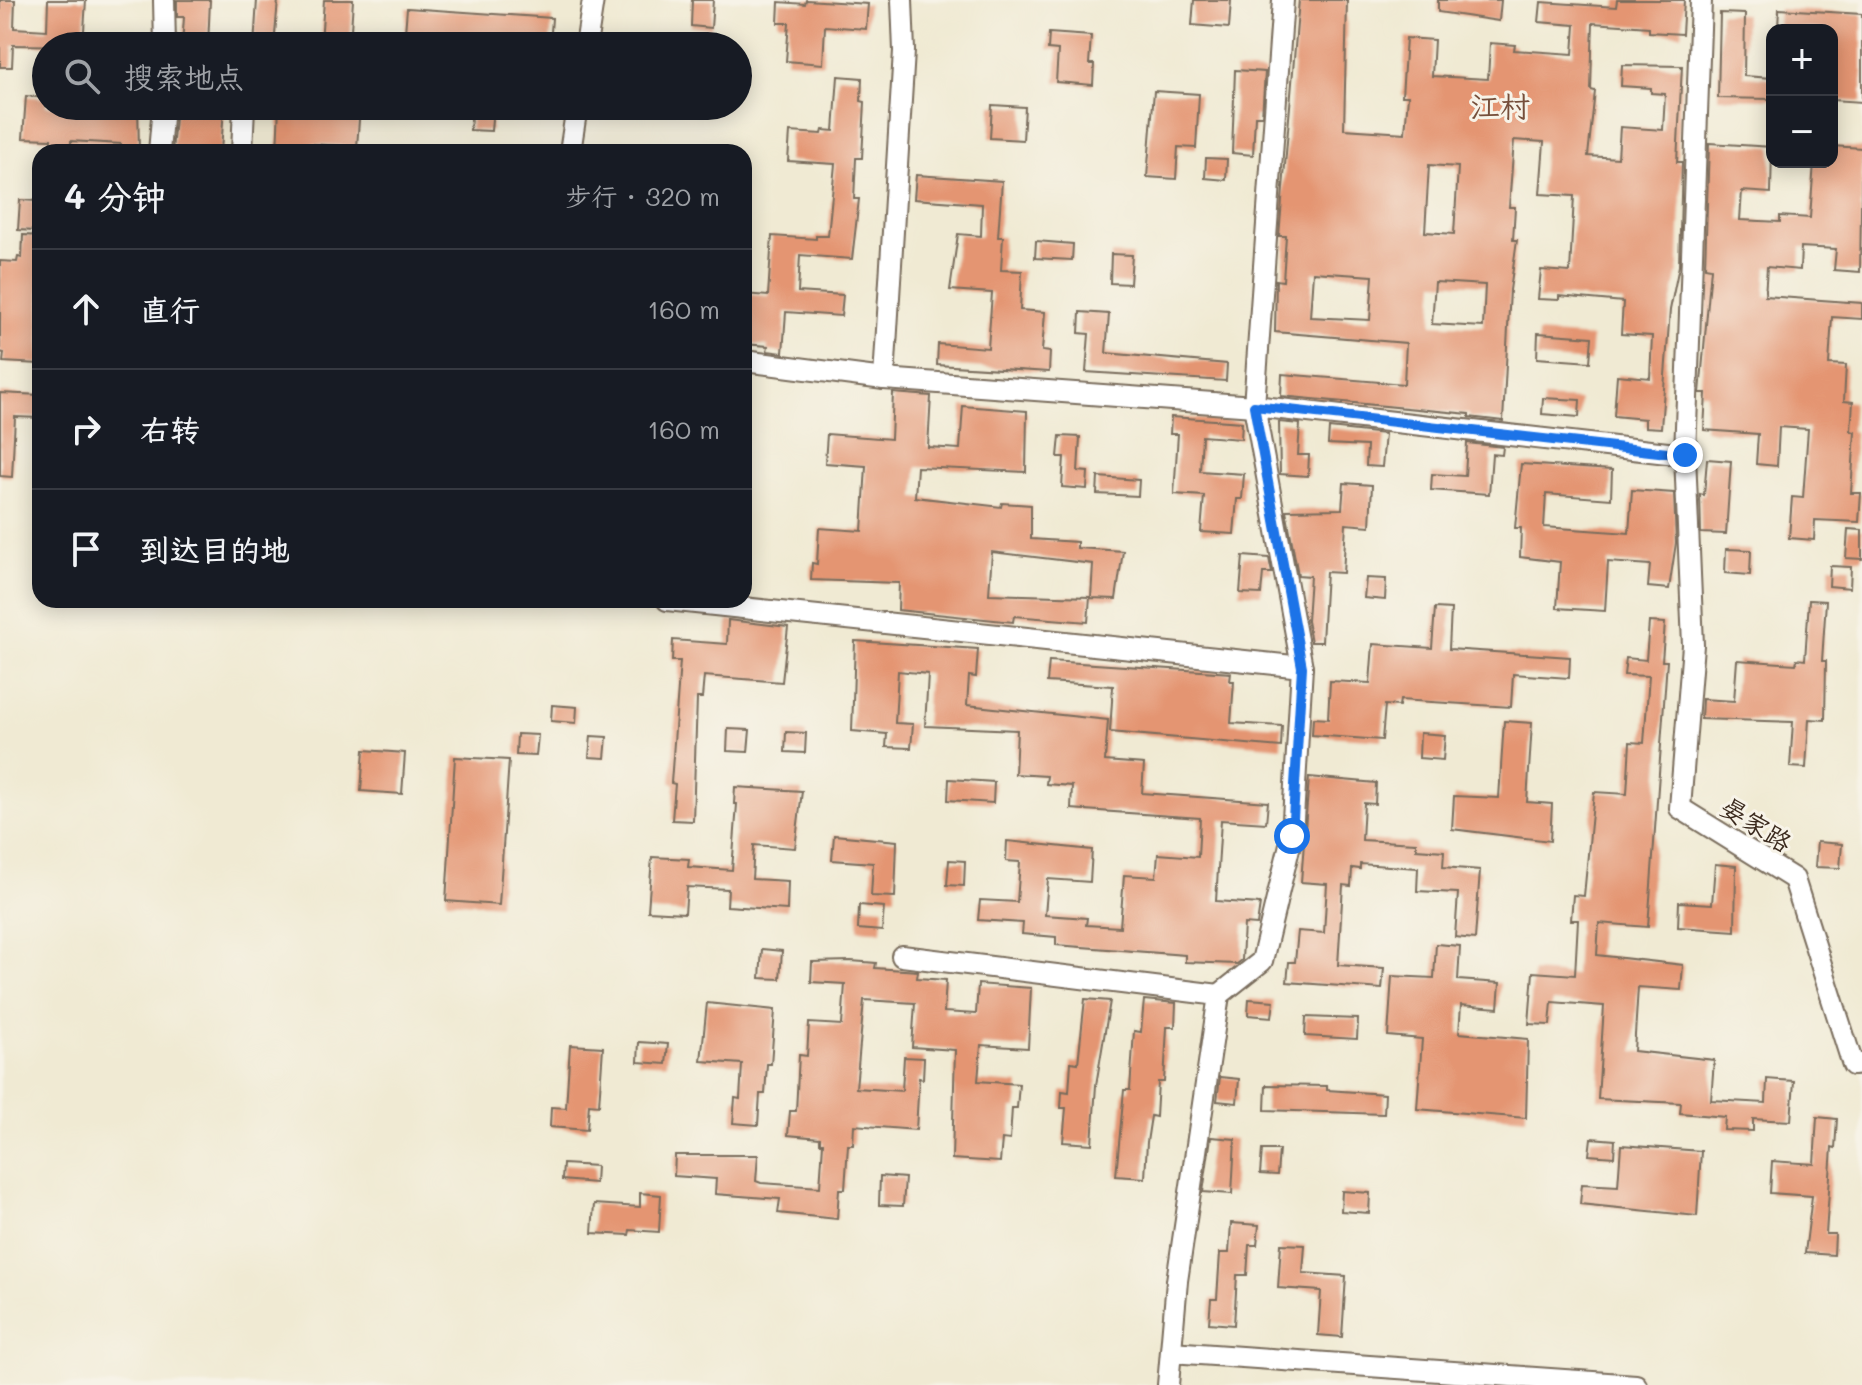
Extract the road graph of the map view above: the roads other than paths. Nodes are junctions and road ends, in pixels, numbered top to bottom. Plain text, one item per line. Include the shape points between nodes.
1 (164, 0) edge
2 (593, 0) edge
3 (902, 0) edge
4 (1283, 0) edge
5 (1701, 0) edge
6 (165, 32) edge
7 (588, 32) edge
8 (162, 120) edge
9 (243, 120) edge
10 (575, 120) edge
11 (160, 144) edge
12 (242, 144) edge
13 (571, 144) edge
14 (752, 362) edge
15 (884, 379) junction
16 (1254, 406) junction
17 (1685, 455) junction
18 (743, 608) edge
19 (1302, 667) junction
20 (902, 956) dead end
21 (1219, 995) junction
22 (1862, 1064) edge
23 (1171, 1352) junction
24 (1168, 1385) edge
25 (1636, 1385) edge

1 - 6 street
2 - 7 street
3 - 15 street via 904,51
4 - 16 street
5 - 17 street
8 - 11 street
9 - 12 street
10 - 13 street
14 - 15 street
15 - 16 street
16 - 17 street
16 - 19 street
17 - 22 street, 晏家路 via 1693,645 1680,808 1794,879 1853,1065
18 - 19 street
19 - 21 street via 1292,836 1262,961
20 - 21 street
21 - 23 street
23 - 24 street
23 - 25 street

